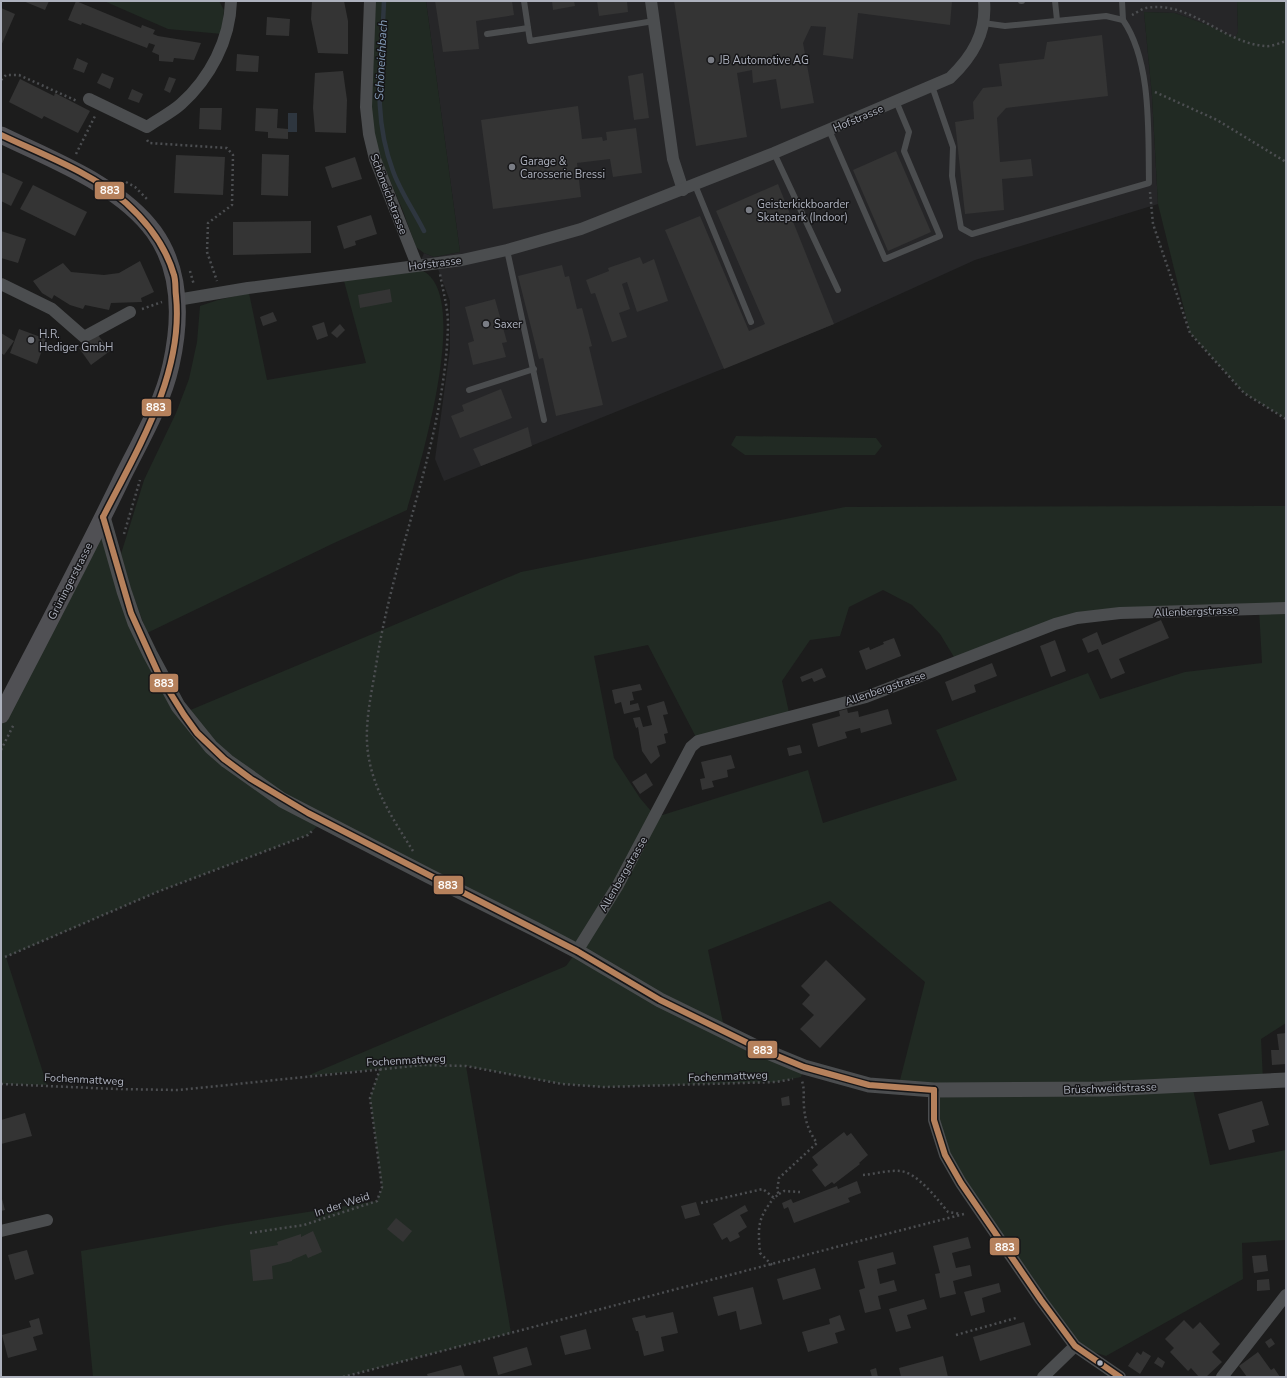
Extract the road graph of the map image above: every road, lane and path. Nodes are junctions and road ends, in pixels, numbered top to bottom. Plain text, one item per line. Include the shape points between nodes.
1 (231, 1) edge
2 (370, 1) edge
3 (524, 1) edge
4 (651, 1) edge
5 (984, 1) edge
6 (1055, 1) edge
7 (1122, 1) edge
8 (1057, 20) junction
9 (1123, 20) junction
10 (654, 21) junction
11 (984, 23) junction
12 (528, 28) junction
13 (487, 34) dead end
14 (1286, 41) edge
15 (1, 80) edge
16 (932, 86) junction
17 (1146, 88) junction
18 (94, 102) junction
19 (896, 102) junction
20 (147, 127) junction
21 (829, 130) junction
22 (1, 135) edge
23 (774, 153) junction
24 (74, 158) dead end
25 (1286, 162) edge
26 (1149, 183) junction
27 (689, 187) junction
28 (507, 250) junction
29 (438, 264) junction
30 (417, 265) junction
31 (1, 284) edge
32 (838, 290) dead end
33 (220, 293) junction
34 (178, 300) junction
35 (130, 312) joint
36 (751, 322) dead end
37 (534, 369) junction
38 (469, 390) dead end
39 (1286, 419) edge
40 (544, 420) dead end
41 (103, 516) junction
42 (1286, 608) edge
43 (1, 716) edge
44 (323, 821) junction
45 (429, 876) junction
46 (577, 951) junction
47 (5, 958) dead end
48 (380, 1069) junction
49 (803, 1072) junction
50 (1286, 1080) edge
51 (1, 1084) edge
52 (934, 1090) junction
53 (863, 1175) dead end
54 (800, 1192) dead end
55 (779, 1194) junction
56 (774, 1198) junction
57 (701, 1203) dead end
58 (978, 1207) junction
59 (964, 1214) junction
60 (47, 1220) dead end
61 (1, 1231) edge
62 (250, 1233) dead end
63 (772, 1264) junction
64 (1286, 1295) edge
65 (1016, 1318) dead end
66 (956, 1335) dead end
67 (1075, 1346) junction
68 (343, 1377) edge
69 (1043, 1377) edge
70 (1120, 1377) edge
71 (1222, 1377) edge

1 - 20 street via 230,20 221,50 204,77 181,104
2 - 30 street, Schöneichstrasse via 366,107 369,134 375,159
3 - 12 lane
4 - 10 street
5 - 11 street, Hofstrasse
6 - 8 lane
7 - 9 lane
8 - 9 lane via 1106,16
8 - 11 lane via 1005,26
9 - 14 path via 1145,8 1169,9 1206,21 1238,38 1266,46
9 - 17 lane via 1131,32
10 - 12 lane via 530,41
10 - 27 street via 673,159
11 - 16 street, Hofstrasse via 978,45 965,64 950,78
12 - 13 lane
15 - 18 path via 6,75 19,75 78,101
16 - 19 street, Hofstrasse
16 - 26 lane via 953,147 952,176 961,228 972,234
17 - 25 path via 1217,120
17 - 26 lane
18 - 20 street
18 - 24 path
19 - 21 street, Hofstrasse
19 - 21 lane via 909,132 904,151 940,236 885,259
20 - 33 path via 146,137 149,143 227,148 232,155 232,205 208,223 207,252
21 - 23 street, Hofstrasse
22 - 34 main road, Grüningerstrasse via 108,190 137,213 164,248 176,283
23 - 27 street, Hofstrasse
23 - 32 lane
26 - 39 path via 1153,224 1190,333 1244,393
27 - 28 street, Hofstrasse via 581,229
27 - 36 lane
28 - 29 street, Hofstrasse
28 - 37 lane
29 - 30 street, Hofstrasse
29 - 45 path via 447,300 448,324 443,372 426,463 386,609 367,738 368,758 388,811
30 - 33 street, Hofstrasse
31 - 35 street via 52,309 84,337
33 - 34 street, Hofstrasse
34 - 35 path
34 - 41 main road, Grüningerstrasse via 175,346 165,387
37 - 38 lane
37 - 40 lane
41 - 43 main road, Grüningerstrasse
41 - 44 street, Brüschweidstrasse via 135,623 178,706 211,747 227,761 282,800
42 - 46 street, Allenbergstrasse via 1120,613 1077,618 1055,624 866,697 698,741 691,748 618,885
44 - 45 street, Brüschweidstrasse
44 - 47 path via 308,835 157,892
45 - 46 street, Brüschweidstrasse
46 - 49 street, Brüschweidstrasse via 660,1000
48 - 49 path, Fochenmattweg via 423,1065 466,1066 562,1084 604,1087 776,1082
48 - 51 path, Fochenmattweg via 178,1090 116,1090
48 - 62 path, In der Weid via 370,1098 382,1187 377,1201 304,1225
49 - 52 street, Brüschweidstrasse via 869,1085
49 - 55 path via 804,1106 809,1132 817,1143 779,1178 776,1191
50 - 52 street, Brüschweidstrasse via 1103,1089
52 - 58 street via 934,1120 945,1155
53 - 59 path via 901,1170 914,1177 931,1192 948,1212
54 - 55 path via 784,1191
55 - 56 path
56 - 57 path via 763,1189
56 - 63 path via 764,1210 758,1227 760,1253
58 - 59 path
58 - 67 street
59 - 63 path
60 - 61 street
63 - 68 path
64 - 71 street
65 - 66 path
67 - 69 street
67 - 70 street

